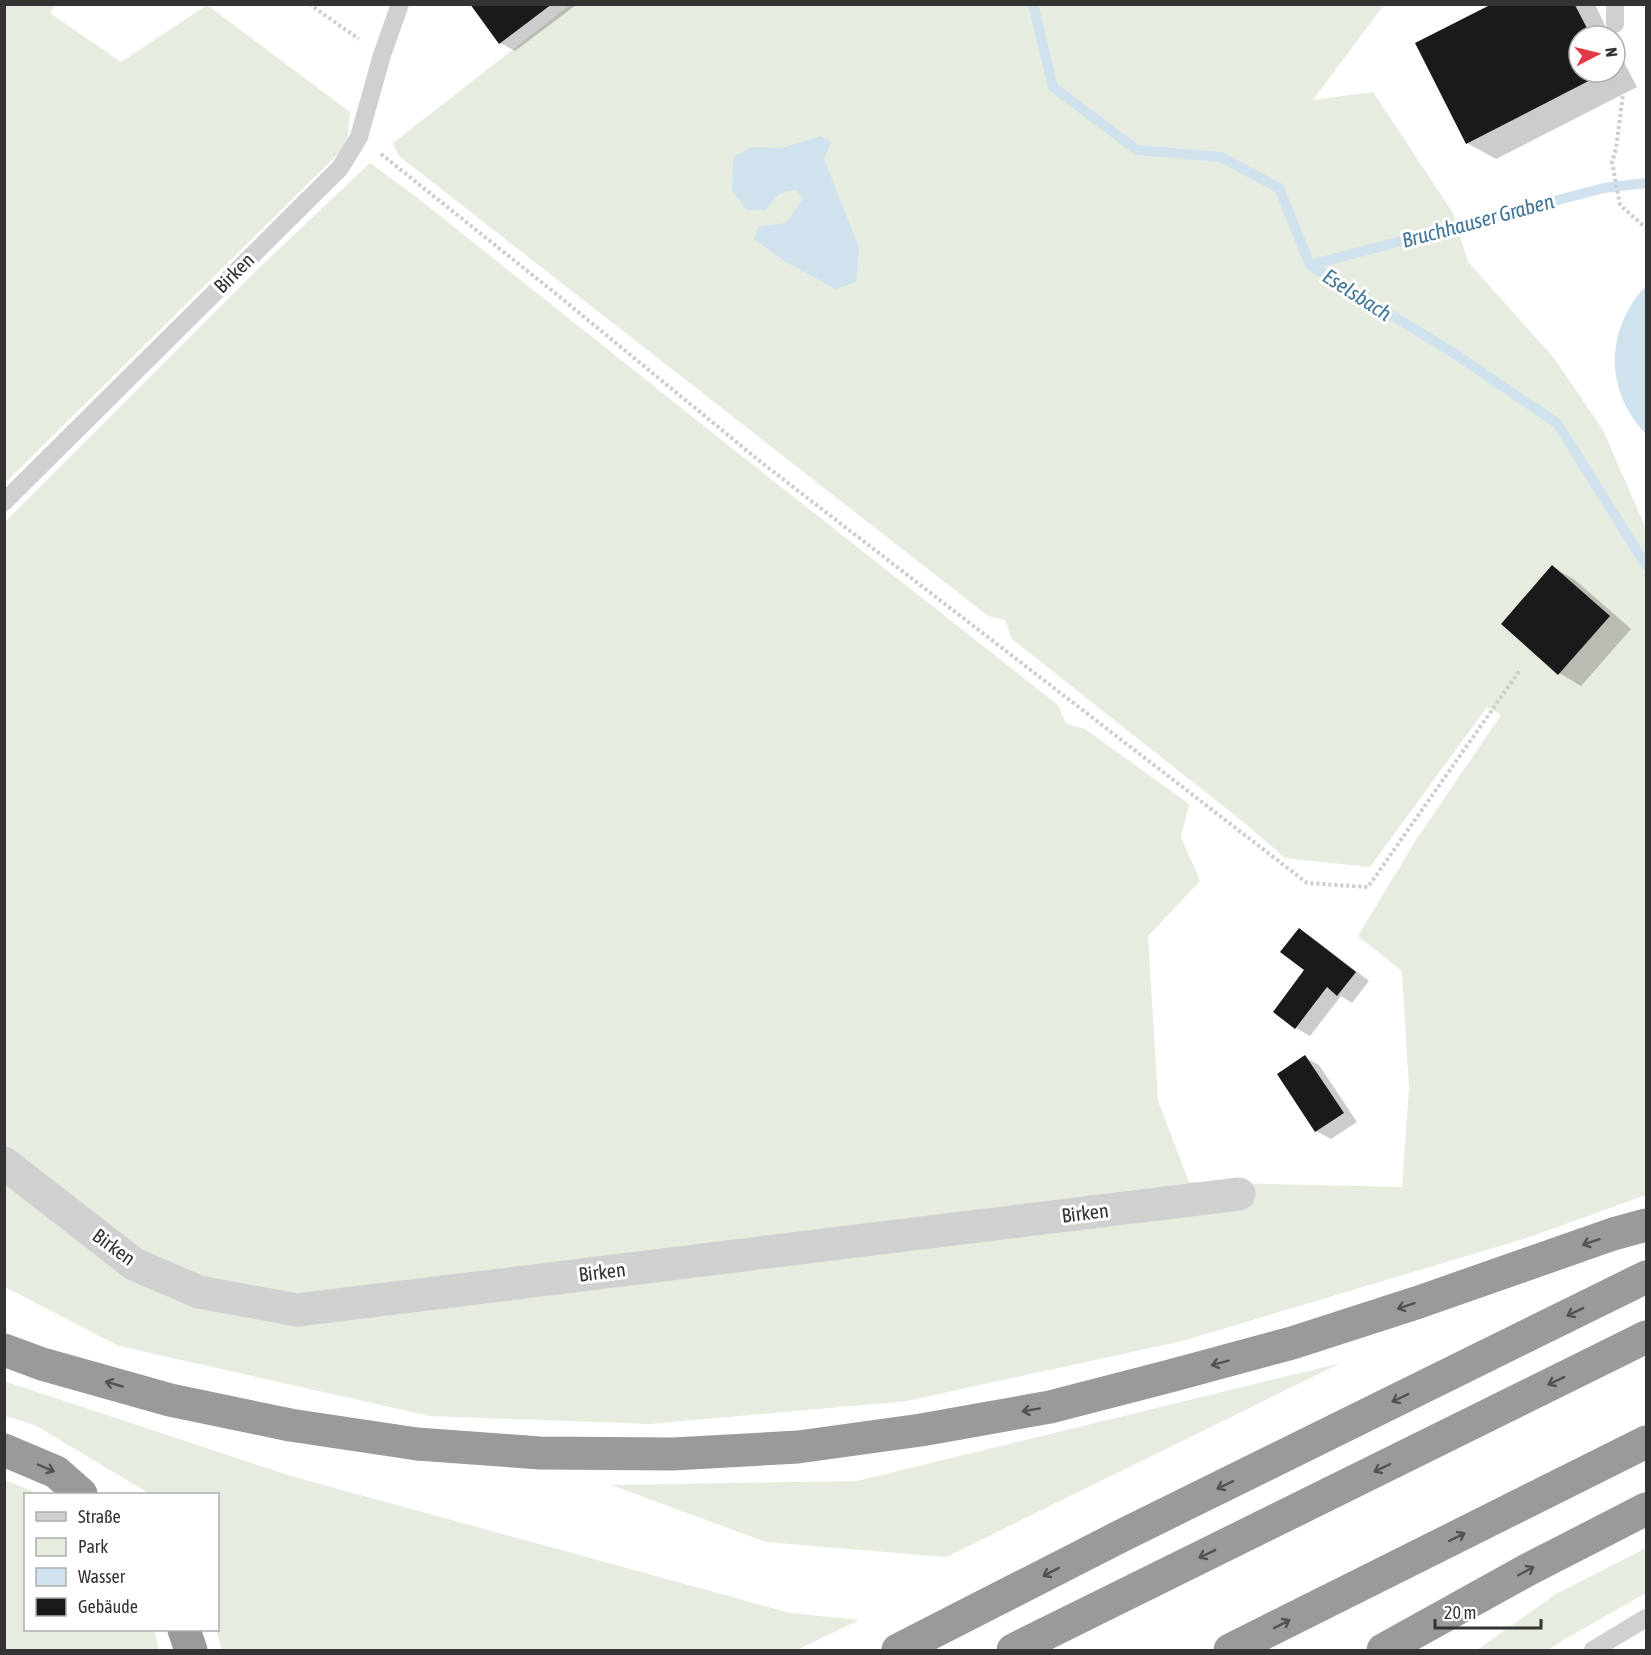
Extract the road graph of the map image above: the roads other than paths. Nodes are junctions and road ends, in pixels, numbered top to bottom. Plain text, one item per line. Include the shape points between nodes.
1 (400, 4) edge
2 (1615, 4) edge
3 (1615, 24) dead end
4 (4, 502) edge
5 (4, 1163) edge
6 (1239, 1194) dead end
7 (1647, 1226) edge
8 (1647, 1277) edge
9 (1647, 1337) edge
10 (4, 1350) edge
11 (1647, 1442) edge
12 (4, 1450) edge
13 (80, 1493) edge
14 (1647, 1509) edge
15 (1647, 1618) edge
16 (185, 1631) edge
17 (191, 1650) edge
18 (898, 1650) edge
19 (1013, 1650) edge
20 (1230, 1650) edge
21 (1383, 1650) edge
22 (1593, 1650) edge

1 - 4 lane, Birken via 359,137 340,168
2 - 3 lane
5 - 6 street, Birken via 134,1264 199,1292 297,1310
7 -> 10 highway via 1613,1234 1292,1343 1170,1376 1050,1407 798,1447 674,1454 540,1453 417,1444 290,1425 170,1400
8 -> 18 highway
9 -> 19 highway
20 -> 11 highway
12 -> 13 highway via 56,1472
21 -> 14 highway via 1528,1569
15 - 22 lane
16 - 17 highway

